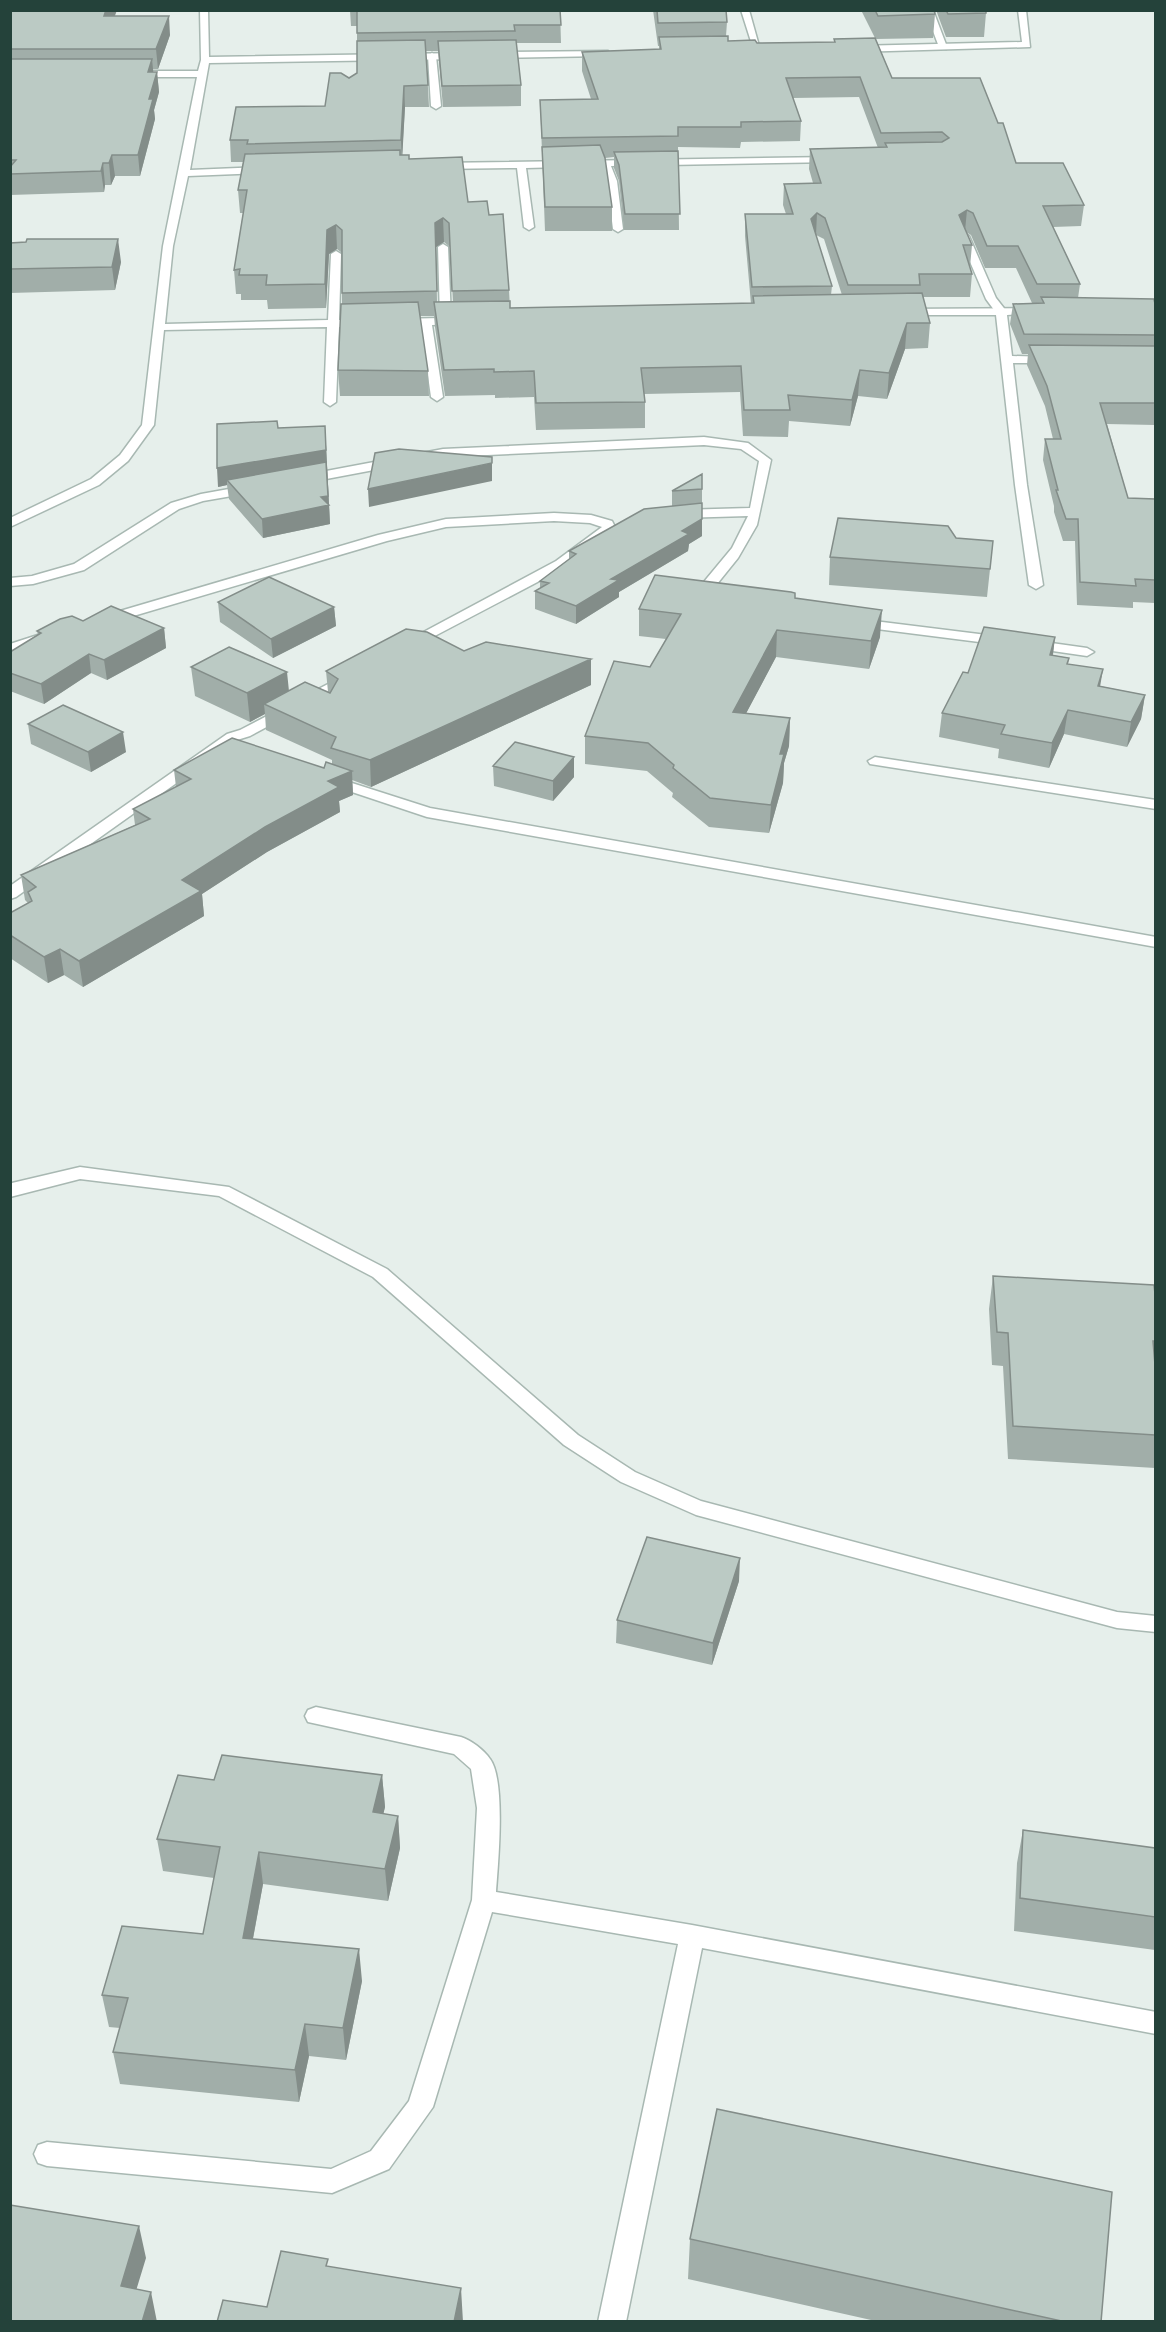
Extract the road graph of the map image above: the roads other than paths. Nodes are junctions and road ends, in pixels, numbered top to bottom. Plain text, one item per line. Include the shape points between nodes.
1 (204, 10) edge
2 (745, 10) edge
3 (929, 10) edge
4 (1022, 10) edge
5 (943, 47) junction
6 (847, 49) edge
7 (746, 51) edge
8 (758, 51) junction
9 (769, 51) edge
10 (618, 53) edge
11 (479, 55) edge
12 (432, 56) junction
13 (467, 56) edge
14 (351, 58) junction
15 (205, 60) junction
16 (352, 71) dead end
17 (124, 74) edge
18 (203, 74) junction
19 (436, 106) dead end
20 (844, 159) edge
21 (606, 163) junction
22 (521, 164) junction
23 (432, 166) edge
24 (275, 170) edge
25 (184, 173) junction
26 (529, 227) dead end
27 (618, 229) dead end
28 (964, 236) edge
29 (443, 247) dead end
30 (336, 254) dead end
31 (1048, 311) edge
32 (893, 312) edge
33 (1001, 312) junction
34 (426, 321) junction
35 (446, 321) junction
36 (470, 321) edge
37 (334, 323) junction
38 (159, 327) junction
39 (1007, 359) junction
40 (1064, 360) edge
41 (437, 397) dead end
42 (330, 402) dead end
43 (293, 481) edge
44 (258, 487) edge
45 (755, 512) junction
46 (663, 517) edge
47 (10, 523) edge
48 (10, 582) edge
49 (1036, 585) dead end
50 (727, 600) edge
51 (838, 620) edge
52 (89, 625) edge
53 (55, 634) edge
54 (10, 649) edge
55 (1087, 652) dead end
56 (392, 654) edge
57 (360, 671) edge
58 (232, 737) junction
59 (252, 746) edge
60 (875, 761) dead end
61 (312, 772) edge
62 (1155, 805) edge
63 (10, 894) edge
64 (1155, 942) edge
65 (10, 1191) edge
66 (1155, 1624) edge
67 (316, 1716) dead end
68 (484, 1900) junction
69 (692, 1936) junction
70 (1155, 2023) edge
71 (47, 2154) dead end
72 (612, 2322) edge

1 - 15 street
2 - 8 street
3 - 5 street
4 - 5 street via 1027,45
5 - 6 street
7 - 8 street
8 - 9 street
10 - 11 street
12 - 13 street
12 - 14 street
12 - 19 street
14 - 15 street
14 - 16 street
15 - 18 street
17 - 18 street
18 - 25 street
20 - 21 street
21 - 22 street
21 - 27 street
22 - 23 street
22 - 26 street
24 - 25 street
25 - 38 street via 168,246
28 - 33 street via 991,299
29 - 35 street
30 - 37 street
31 - 33 street
32 - 33 street
33 - 39 street
34 - 35 street
34 - 37 street
34 - 41 street
35 - 36 street
37 - 38 street
37 - 42 street
38 - 47 street via 148,425 124,458 95,482
39 - 40 street
39 - 49 street
43 - 45 street via 443,453 704,441 744,446 765,460
44 - 48 street via 175,506 79,567
45 - 46 street
45 - 50 street via 748,533 705,589
51 - 55 street
52 - 56 street via 446,523 554,518 612,524 561,564
53 - 54 street
57 - 58 street
58 - 59 street
58 - 63 street
60 - 62 street
61 - 64 street via 427,812
65 - 66 street via 80,1173 223,1191 380,1273 570,1440 628,1477 696,1508 1117,1620
67 - 68 street via 461,1746 482,1765 489,1808
68 - 69 street
68 - 71 street via 420,2107 380,2160 332,2181
69 - 70 street
69 - 72 street

